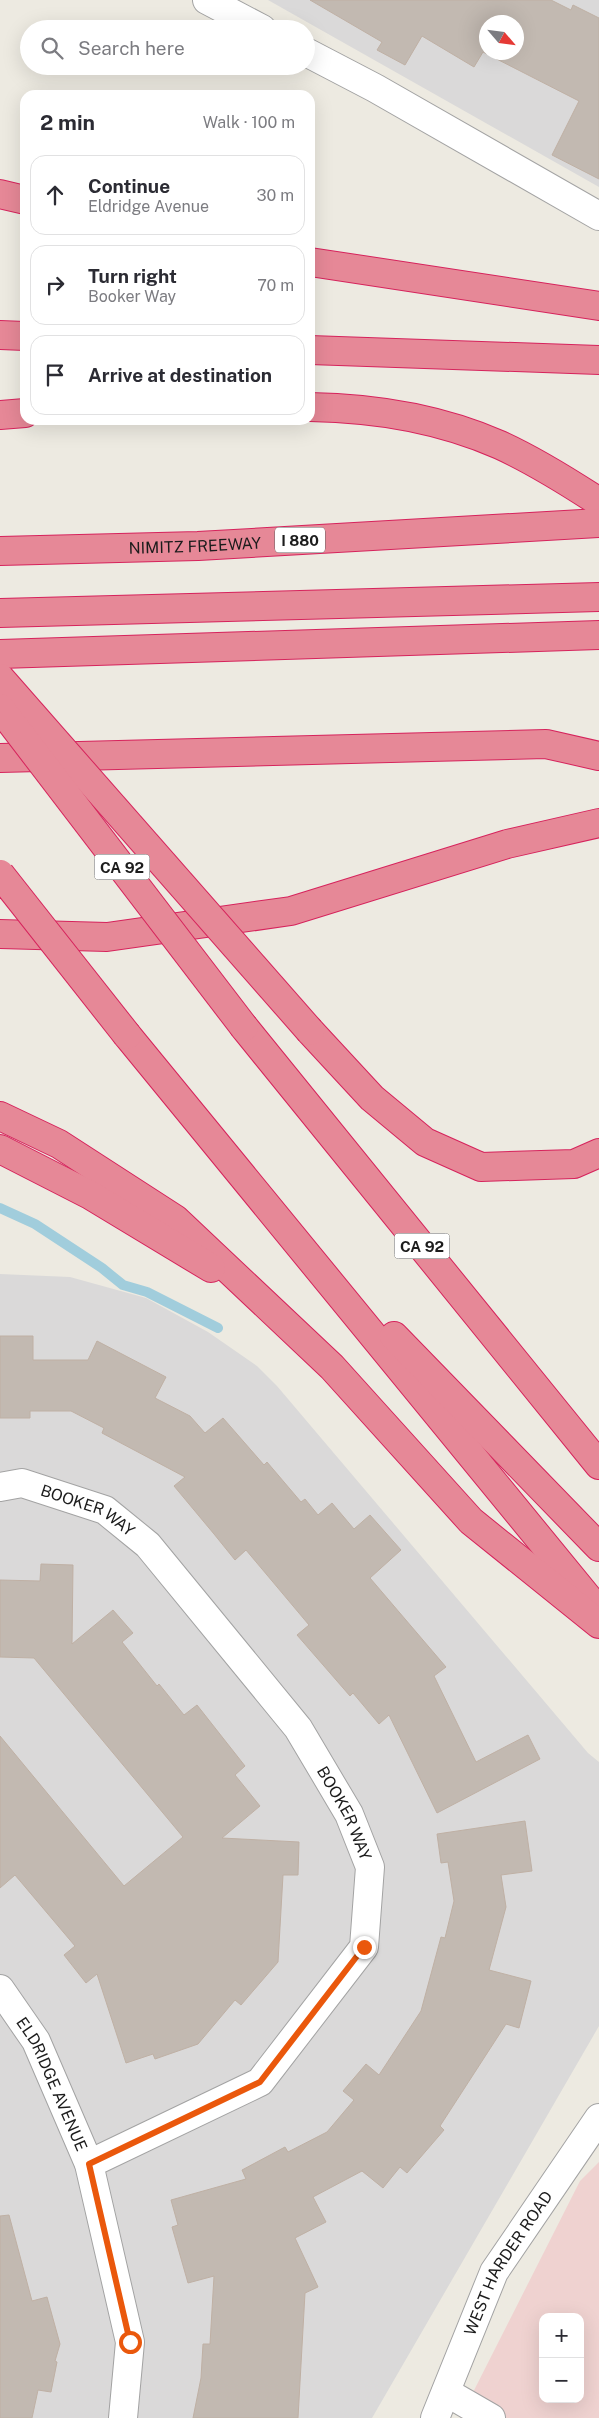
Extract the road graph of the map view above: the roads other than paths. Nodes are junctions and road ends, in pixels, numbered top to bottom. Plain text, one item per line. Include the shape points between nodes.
1 (207, 0) edge
2 (245, 20) edge
3 (315, 57) edge
4 (0, 194) edge
5 (20, 199) edge
6 (599, 216) edge
7 (315, 263) edge
8 (599, 306) edge
9 (0, 334) edge
10 (20, 336) edge
11 (315, 350) edge
12 (599, 360) edge
13 (315, 407) edge
14 (20, 413) edge
15 (0, 415) edge
16 (599, 502) edge
17 (599, 523) edge
18 (0, 551) edge
19 (599, 597) edge
20 (0, 613) edge
21 (599, 635) edge
22 (0, 654) edge
23 (0, 678) edge
24 (0, 708) edge
25 (599, 756) edge
26 (0, 758) edge
27 (599, 823) edge
28 (0, 874) edge
29 (0, 934) edge
30 (0, 1116) edge
31 (0, 1149) edge
32 (599, 1153) edge
33 (262, 1200) junction
34 (256, 1294) junction
35 (599, 1465) edge
36 (0, 1487) edge
37 (599, 1547) edge
38 (599, 1611) edge
39 (599, 1624) edge
40 (0, 1989) edge
41 (599, 2118) edge
42 (89, 2164) junction
43 (446, 2392) junction
44 (123, 2418) edge
45 (435, 2418) edge
46 (491, 2418) edge

1 - 2 street
3 - 6 street
4 - 5 highway
7 - 8 highway
9 - 10 highway
11 - 12 highway
13 - 16 highway via 352,408 445,426 499,445 553,472
14 - 15 highway
17 - 18 highway, NIMITZ FREEWAY / I 880 via 198,546
19 - 20 highway
21 - 22 highway
23 - 32 highway, bridge via 310,1031 372,1098 425,1142 481,1166 574,1164
24 - 35 highway, CA 92, bridge via 244,1027
25 - 26 highway via 546,744
27 - 29 highway via 506,844 291,911 107,937
28 - 33 highway, bridge
30 - 34 highway via 59,1144 175,1220
31 - 34 highway via 90,1195
33 - 37 highway
33 - 38 highway
34 - 39 highway via 332,1367 471,1521
36 - 42 street, BOOKER WAY via 22,1483 105,1510 148,1545 298,1728 349,1814 370,1867 364,1947 260,2082
40 - 42 street, ELDRIDGE AVENUE via 36,2040
41 - 43 street, WEST HARDER ROAD via 494,2272
42 - 44 street, ELDRIDGE AVENUE via 130,2342
43 - 45 street, WEST HARDER ROAD
43 - 46 street

